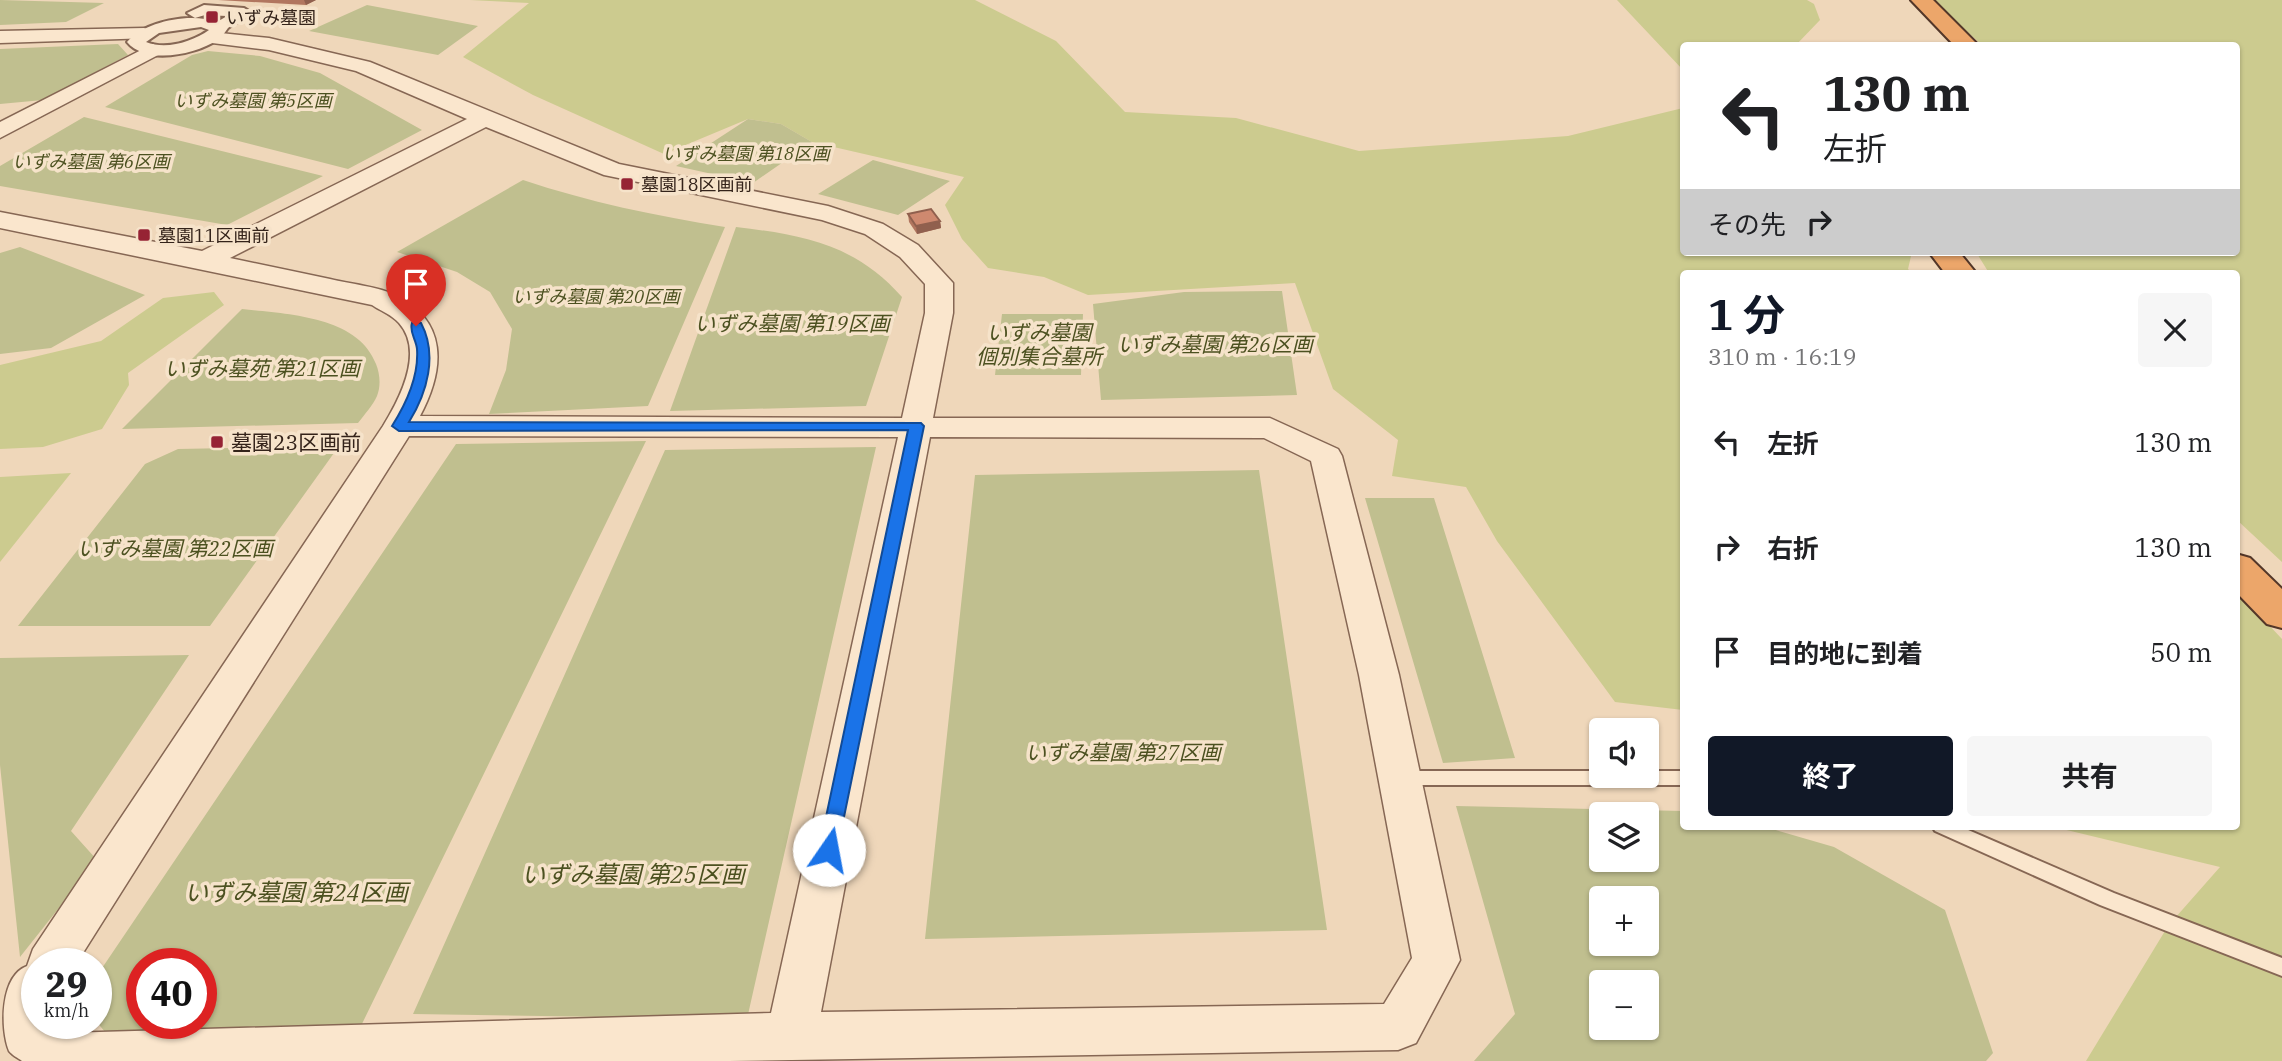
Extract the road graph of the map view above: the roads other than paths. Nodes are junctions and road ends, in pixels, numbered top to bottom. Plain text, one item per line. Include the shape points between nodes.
1 (1922, 0) edge
2 (171, 25) junction
3 (215, 33) junction
4 (0, 37) edge
5 (148, 41) junction
6 (1964, 42) edge
7 (485, 119) junction
8 (0, 131) edge
9 (2, 221) edge
10 (1947, 256) edge
11 (205, 260) junction
12 (1959, 270) edge
13 (399, 426) junction
14 (916, 426) junction
15 (2240, 570) edge
16 (2282, 614) edge
17 (1400, 778) junction
18 (1680, 778) edge
19 (1950, 830) edge
20 (60, 948) edge
21 (2282, 967) edge
22 (791, 1036) junction
23 (33, 1039) edge

1 - 6 highway
2 - 3 street via 203,22
2 - 3 street via 204,10 244,13
2 - 5 street
3 - 5 street via 177,48
3 - 7 street via 363,66
4 - 5 street
5 - 8 street
7 - 11 street
7 - 14 street via 613,170 828,214 874,229 909,251 939,283 939,313
9 - 11 street
10 - 12 highway
11 - 13 street via 355,291 401,310 416,326 423,349 413,404
13 - 14 street
13 - 20 street
14 - 17 street via 1270,428 1326,456
14 - 22 street
15 - 16 highway
17 - 18 lane
17 - 22 street via 1436,960 1398,1027
19 - 21 lane via 2107,899
22 - 23 street via 57,1057

